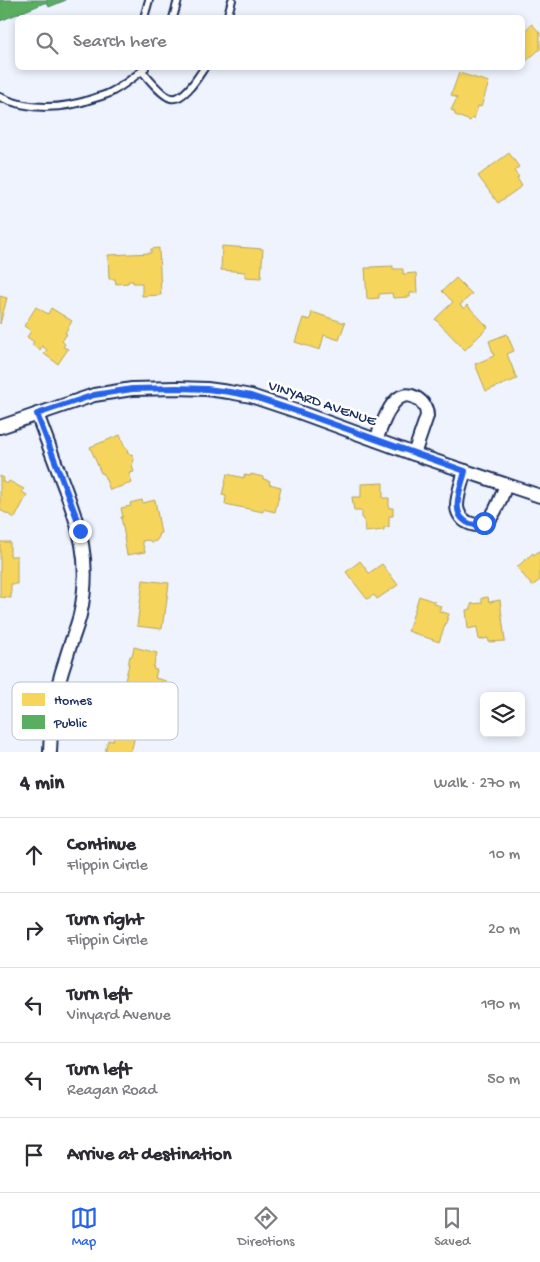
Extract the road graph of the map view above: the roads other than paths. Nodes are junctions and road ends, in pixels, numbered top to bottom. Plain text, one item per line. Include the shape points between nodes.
1 (149, 0) edge
2 (178, 0) edge
3 (232, 0) edge
4 (145, 15) edge
5 (174, 15) edge
6 (228, 15) edge
7 (143, 70) edge
8 (203, 70) edge
9 (0, 97) edge
10 (37, 414) junction
11 (0, 427) edge
12 (376, 440) junction
13 (414, 454) junction
14 (465, 471) junction
15 (506, 485) junction
16 (540, 496) edge
17 (59, 682) edge

1 - 4 lane
2 - 5 lane
3 - 6 lane
7 - 8 lane via 165,96 178,98
7 - 9 lane via 111,92 62,107 33,107
10 - 11 street, VINYARD AVENUE
10 - 12 street, VINYARD AVENUE via 94,395 132,389 207,389 251,396
10 - 17 street via 76,516 85,565 80,615
12 - 13 street, VINYARD AVENUE
12 - 13 street via 394,401 399,397 414,397 421,401 427,412
13 - 14 street, VINYARD AVENUE
14 - 15 street, VINYARD AVENUE
14 - 15 street via 457,505 463,520 473,525 490,519
15 - 16 street, VINYARD AVENUE

